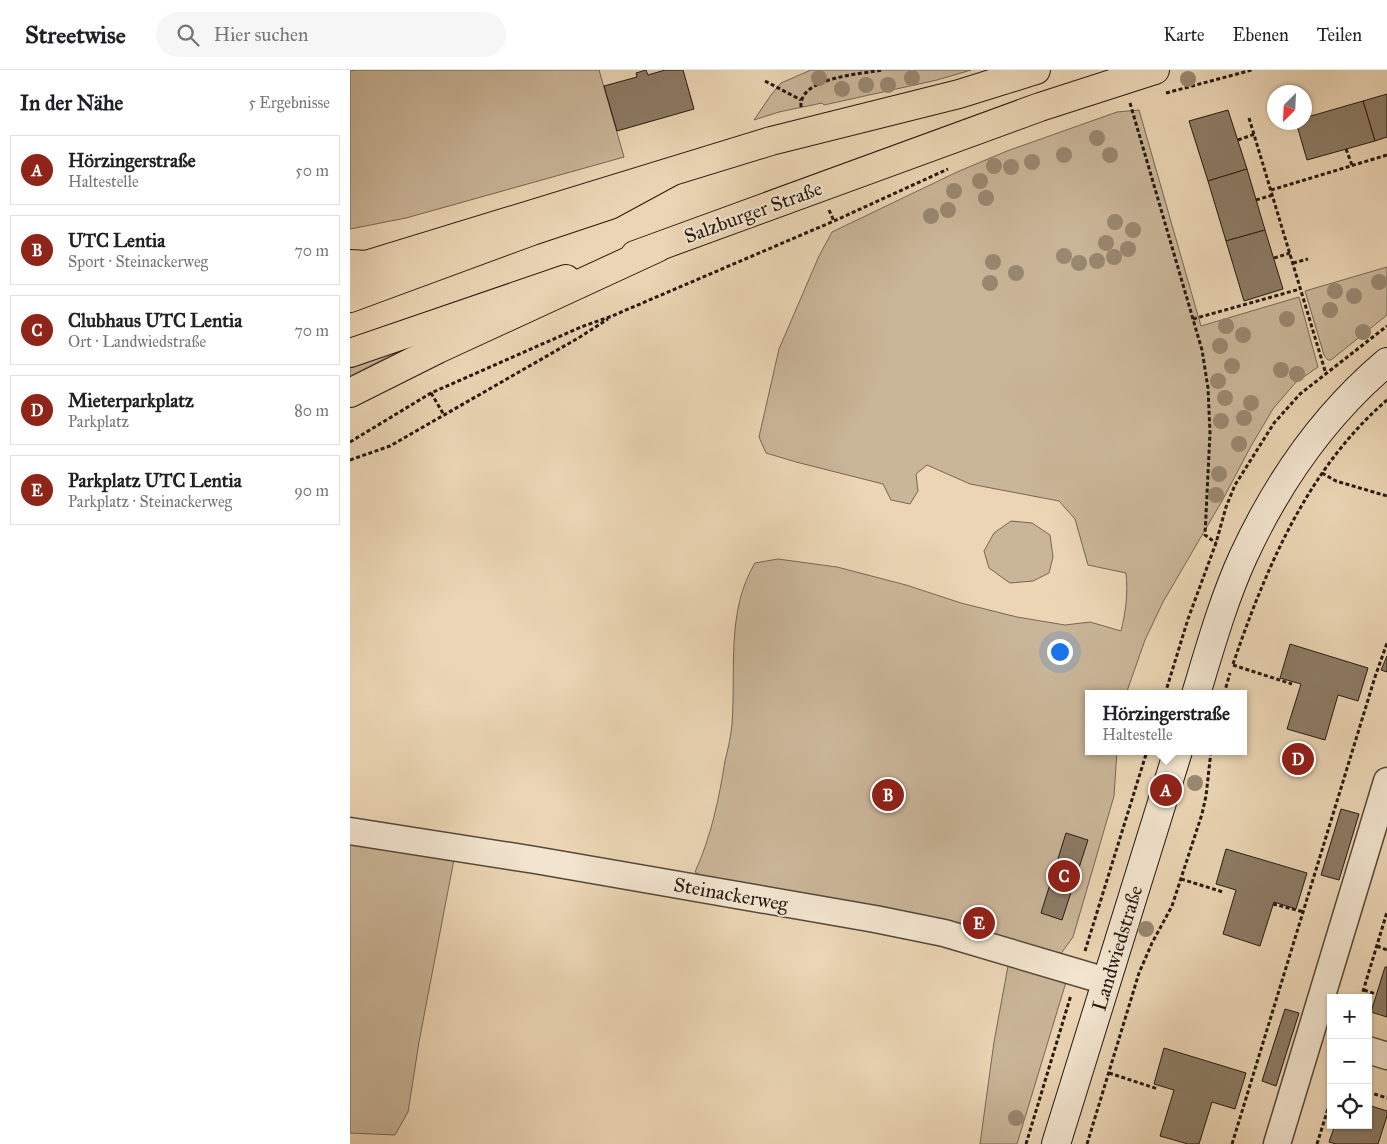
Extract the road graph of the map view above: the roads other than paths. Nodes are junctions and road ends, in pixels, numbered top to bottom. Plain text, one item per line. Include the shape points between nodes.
1 (1036, 70) edge
2 (1157, 83) edge
3 (669, 173) junction
4 (657, 248) junction
5 (356, 266) edge
6 (350, 298) edge
7 (350, 353) edge
8 (1387, 362) edge
9 (350, 393) edge
10 (1197, 690) edge
11 (1177, 755) edge
12 (1387, 781) edge
13 (350, 831) edge
14 (1106, 981) junction
15 (1321, 1036) edge
16 (1372, 1051) edge
17 (1387, 1056) edge
18 (1056, 1144) edge
19 (1277, 1144) edge

1 - 3 main road via 959,94 771,141
2 - 4 main road, Salzburger Straße via 1040,107
3 - 5 main road
3 - 6 main road via 610,205
4 - 7 main road, Salzburger Straße
4 - 9 main road
8 - 10 main road via 1332,414 1278,491 1243,558 1220,616
11 - 14 main road, Landwiedstraße
12 - 15 street
13 - 14 street, Steinackerweg via 875,919 944,933
14 - 18 main road, Landwiedstraße
15 - 19 street
16 - 17 street

